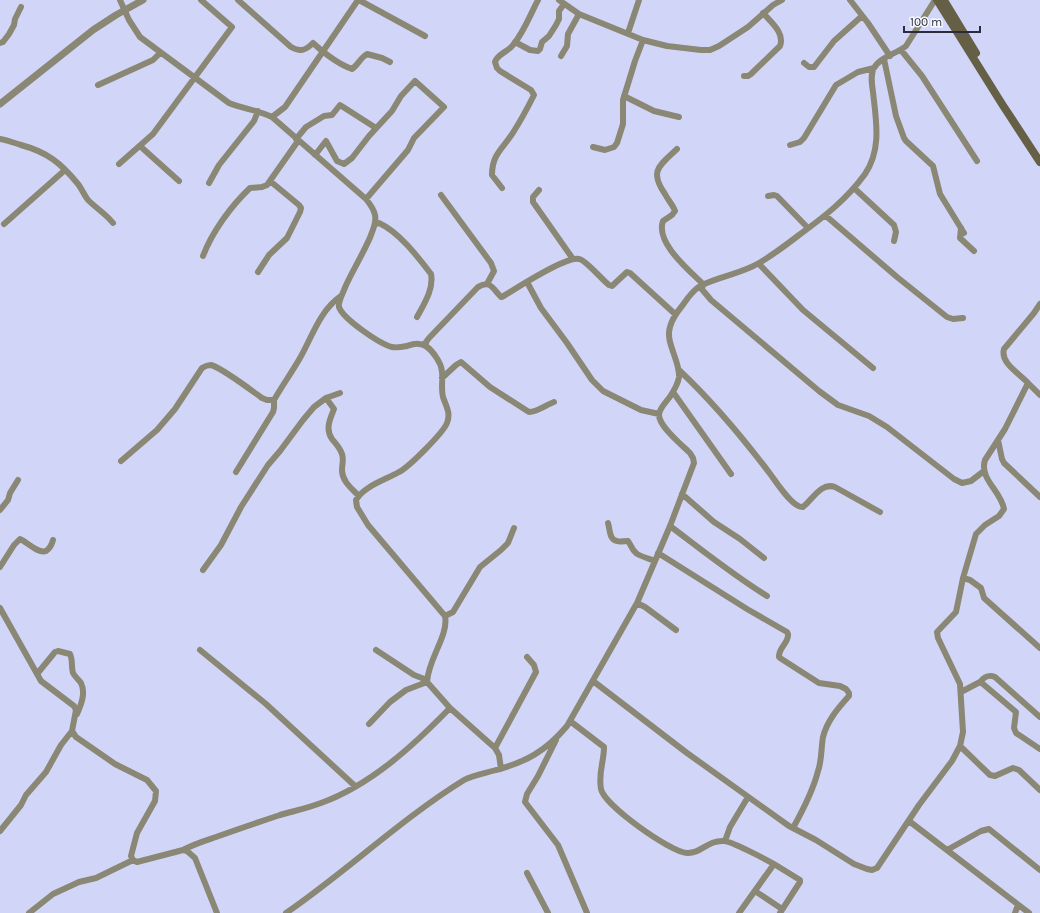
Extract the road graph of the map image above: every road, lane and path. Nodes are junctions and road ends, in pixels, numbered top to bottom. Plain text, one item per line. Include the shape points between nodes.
1 (120, 0) edge
2 (143, 0) edge
3 (201, 0) edge
4 (238, 0) edge
5 (359, 0) edge
6 (538, 0) edge
7 (639, 0) edge
8 (782, 0) edge
9 (850, 0) edge
10 (936, 0) edge
11 (944, 0) edge
12 (562, 2) edge
13 (21, 7) dead end
14 (125, 10) junction
15 (763, 13) junction
16 (579, 14) junction
17 (862, 16) junction
18 (628, 33) junction
19 (425, 36) dead end
20 (643, 40) junction
21 (515, 42) junction
22 (0, 43) edge
23 (901, 50) junction
24 (323, 52) junction
25 (160, 53) junction
26 (561, 56) dead end
27 (887, 58) junction
28 (390, 62) dead end
29 (804, 63) dead end
30 (874, 68) junction
31 (744, 76) dead end
32 (195, 79) junction
33 (98, 85) dead end
34 (624, 96) junction
35 (0, 104) edge
36 (258, 111) junction
37 (272, 117) junction
38 (679, 117) dead end
39 (376, 128) junction
40 (0, 139) edge
41 (297, 140) junction
42 (790, 145) dead end
43 (140, 146) junction
44 (593, 147) dead end
45 (677, 150) dead end
46 (1040, 153) edge
47 (315, 155) junction
48 (977, 161) dead end
49 (1040, 162) edge
50 (119, 164) dead end
51 (66, 170) junction
52 (179, 181) dead end
53 (270, 181) junction
54 (209, 183) dead end
55 (502, 188) dead end
56 (854, 188) junction
57 (539, 190) dead end
58 (441, 195) dead end
59 (768, 196) dead end
60 (366, 199) junction
61 (826, 216) junction
62 (113, 222) dead end
63 (4, 224) dead end
64 (376, 224) junction
65 (808, 228) junction
66 (894, 241) dead end
67 (974, 251) dead end
68 (203, 256) dead end
69 (573, 259) junction
70 (758, 264) junction
71 (258, 272) dead end
72 (528, 282) junction
73 (487, 284) junction
74 (702, 286) junction
75 (341, 296) junction
76 (1040, 304) edge
77 (1034, 313) junction
78 (675, 314) junction
79 (417, 317) dead end
80 (1040, 317) edge
81 (963, 318) dead end
82 (426, 346) junction
83 (873, 368) dead end
84 (678, 370) junction
85 (442, 378) junction
86 (1028, 383) junction
87 (673, 392) junction
88 (340, 394) dead end
89 (1040, 395) edge
90 (326, 398) junction
91 (274, 400) junction
92 (554, 402) dead end
93 (659, 414) junction
94 (998, 440) junction
95 (121, 460) dead end
96 (984, 471) junction
97 (236, 472) dead end
98 (731, 474) dead end
99 (18, 480) dead end
100 (682, 494) junction
101 (358, 495) junction
102 (1040, 497) edge
103 (0, 510) edge
104 (880, 512) dead end
105 (608, 523) dead end
106 (670, 526) junction
107 (514, 528) dead end
108 (53, 540) dead end
109 (658, 553) junction
110 (764, 558) dead end
111 (655, 561) junction
112 (0, 568) edge
113 (203, 570) dead end
114 (963, 578) junction
115 (767, 596) dead end
116 (637, 603) junction
117 (0, 608) edge
118 (446, 616) junction
119 (676, 630) dead end
120 (1040, 648) edge
121 (200, 650) dead end
122 (376, 650) dead end
123 (527, 657) dead end
124 (37, 674) junction
125 (427, 681) junction
126 (593, 681) junction
127 (980, 682) junction
128 (961, 692) junction
129 (450, 708) junction
130 (76, 717) junction
131 (1040, 717) edge
132 (570, 720) junction
133 (369, 724) dead end
134 (72, 730) junction
135 (556, 739) junction
136 (960, 746) junction
137 (495, 748) junction
138 (1040, 749) edge
139 (501, 769) junction
140 (355, 786) junction
141 (1040, 790) edge
142 (748, 796) junction
143 (909, 821) junction
144 (793, 828) junction
145 (0, 831) edge
146 (725, 841) junction
147 (182, 850) junction
148 (947, 850) junction
149 (133, 860) junction
150 (774, 864) junction
151 (1040, 870) edge
152 (528, 873) dead end
153 (756, 891) junction
154 (1018, 905) junction
155 (781, 911) edge
156 (29, 913) edge
157 (217, 913) edge
158 (286, 913) edge
159 (548, 913) edge
160 (586, 913) edge
161 (739, 913) edge
162 (1015, 913) edge
163 (1029, 913) edge

1 - 14 street
2 - 14 street
3 - 32 street via 232,27
4 - 24 street via 291,47 297,50 308,48 313,43
5 - 19 street
5 - 24 street
6 - 21 street
7 - 18 street
8 - 15 street
9 - 17 street
10 - 23 street
10 - 49 main road
11 - 46 main road via 1008,106
12 - 16 street
12 - 21 street via 559,19 538,50 530,50
13 - 22 street via 9,34
14 - 25 street via 134,30
14 - 35 street via 93,30
15 - 20 street via 742,31 710,50 667,46
15 - 31 street via 781,35 782,42 751,74
16 - 18 street
16 - 26 street via 568,34 567,46
17 - 27 street
17 - 29 street via 834,41 814,67
18 - 20 street
20 - 34 street
21 - 55 street via 509,50 498,56 495,65 500,71 531,90 534,95 514,132 494,160 492,175
23 - 27 street
23 - 48 street via 922,76
24 - 28 street via 352,69 361,57 367,54
24 - 37 street via 285,107
25 - 32 street
25 - 33 street via 147,63
27 - 30 street
27 - 67 street via 896,116 904,138 932,166 940,194 963,231 960,238
30 - 42 street via 858,72 836,85 804,138
30 - 56 street via 872,80 877,141 873,160
32 - 36 street via 229,103
32 - 43 street via 153,134
34 - 38 street via 654,111
34 - 44 street via 623,124 617,143 605,150
36 - 37 street
36 - 54 street via 254,121 219,165
37 - 41 street
39 - 41 street via 340,105 332,115 324,116 306,127
39 - 47 street via 344,164 337,161 326,141
39 - 60 street via 415,81 444,107 414,138 408,150
40 - 51 street via 42,152
41 - 47 street
41 - 53 street
43 - 50 street
43 - 52 street
45 - 74 street via 663,162 657,175 658,184 675,211 663,220 662,229 674,254
47 - 60 street
51 - 62 street via 88,199
51 - 63 street
53 - 68 street via 262,187 250,188 242,195 215,231
53 - 71 street via 301,208 287,238 269,255
56 - 61 street
56 - 66 street via 894,225
57 - 69 street via 533,197 533,202
58 - 73 street via 491,263 494,271
59 - 65 street via 780,198
60 - 64 street via 372,206
61 - 65 street
61 - 81 street via 897,278 947,317
64 - 75 street
64 - 79 street via 388,227 431,274 426,300
65 - 70 street
69 - 72 street via 558,264
69 - 78 street via 580,259 611,286 626,272 630,273
70 - 74 street
70 - 83 street via 803,310
72 - 73 street via 501,297
72 - 93 street via 541,308 603,391 641,410
73 - 82 street via 478,288 434,332 426,341
74 - 78 street via 693,292
74 - 96 street via 711,300 827,398 869,416 887,427 960,482 971,482
75 - 82 street via 339,306 344,316 383,343 392,347 419,344
75 - 91 street via 327,308
76 - 77 street
77 - 80 street
77 - 86 street via 1004,349 1003,354 1005,361
78 - 84 street via 669,333
82 - 85 street via 440,364
84 - 87 street via 678,382
84 - 104 street via 728,421 796,505 804,506 822,488 830,485
85 - 92 street via 461,362 490,387 528,412
85 - 101 street via 442,392 448,409 444,428 400,472
86 - 89 street
86 - 94 street
87 - 93 street
87 - 98 street
88 - 90 street
90 - 101 street via 334,409 328,429 342,454 344,480
90 - 113 street via 314,407 268,465 241,507 221,545
91 - 95 street via 262,398 220,370 211,365 207,366 202,368 175,409 157,430
91 - 97 street via 273,412
93 - 100 street via 664,427 693,458 694,463
94 - 96 street via 985,460
94 - 102 street via 1004,463
96 - 114 street via 1004,508 999,516 976,534
99 - 103 street
100 - 106 street
100 - 110 street via 714,522
101 - 118 street via 356,507 361,515
105 - 111 street via 613,540 628,541 637,554
106 - 109 street
106 - 115 street
107 - 118 street via 508,543 480,568 453,612
108 - 112 street via 48,549 43,551 20,539 14,544
109 - 111 street
109 - 144 street via 787,632 788,639 778,652 778,657 819,683 840,686 850,693 828,724 819,771
111 - 116 street
114 - 120 street via 981,588 984,598
114 - 128 street via 956,612 939,629 937,635 960,684
116 - 119 street
116 - 126 street
117 - 124 street
118 - 125 street via 445,628 431,661
121 - 140 street via 266,704
122 - 125 street
123 - 137 street via 536,672
124 - 130 street via 41,681 74,706
124 - 130 street via 55,652 70,654 74,674 82,688 82,701
125 - 129 street
125 - 133 street via 406,690
126 - 132 street
126 - 142 street
127 - 128 street
127 - 131 street via 986,676 995,677
127 - 138 street via 1016,712 1016,733
128 - 136 street via 963,732
129 - 137 street
129 - 140 street via 387,766
130 - 134 street
132 - 135 street
132 - 146 street via 604,747 600,773 604,796 647,832 664,844 684,853 692,853 710,843
134 - 145 street via 46,772
134 - 149 street via 76,737 115,764 147,780 156,791 155,801 135,838 131,856
135 - 139 street via 538,754
135 - 160 street via 524,802 558,845
136 - 141 street via 990,775 996,776 1013,768
136 - 143 street
137 - 139 street
139 - 158 street via 466,779
140 - 147 street via 320,804 258,822
142 - 144 street
142 - 146 street
143 - 144 street via 877,868 872,870 854,864
143 - 148 street
146 - 150 street
147 - 149 street via 137,862
147 - 157 street via 195,858
148 - 151 street via 989,829
148 - 154 street
149 - 156 street via 96,878 53,894
150 - 153 street
150 - 155 street via 800,880
152 - 159 street
153 - 155 street
153 - 161 street
154 - 162 street
154 - 163 street

